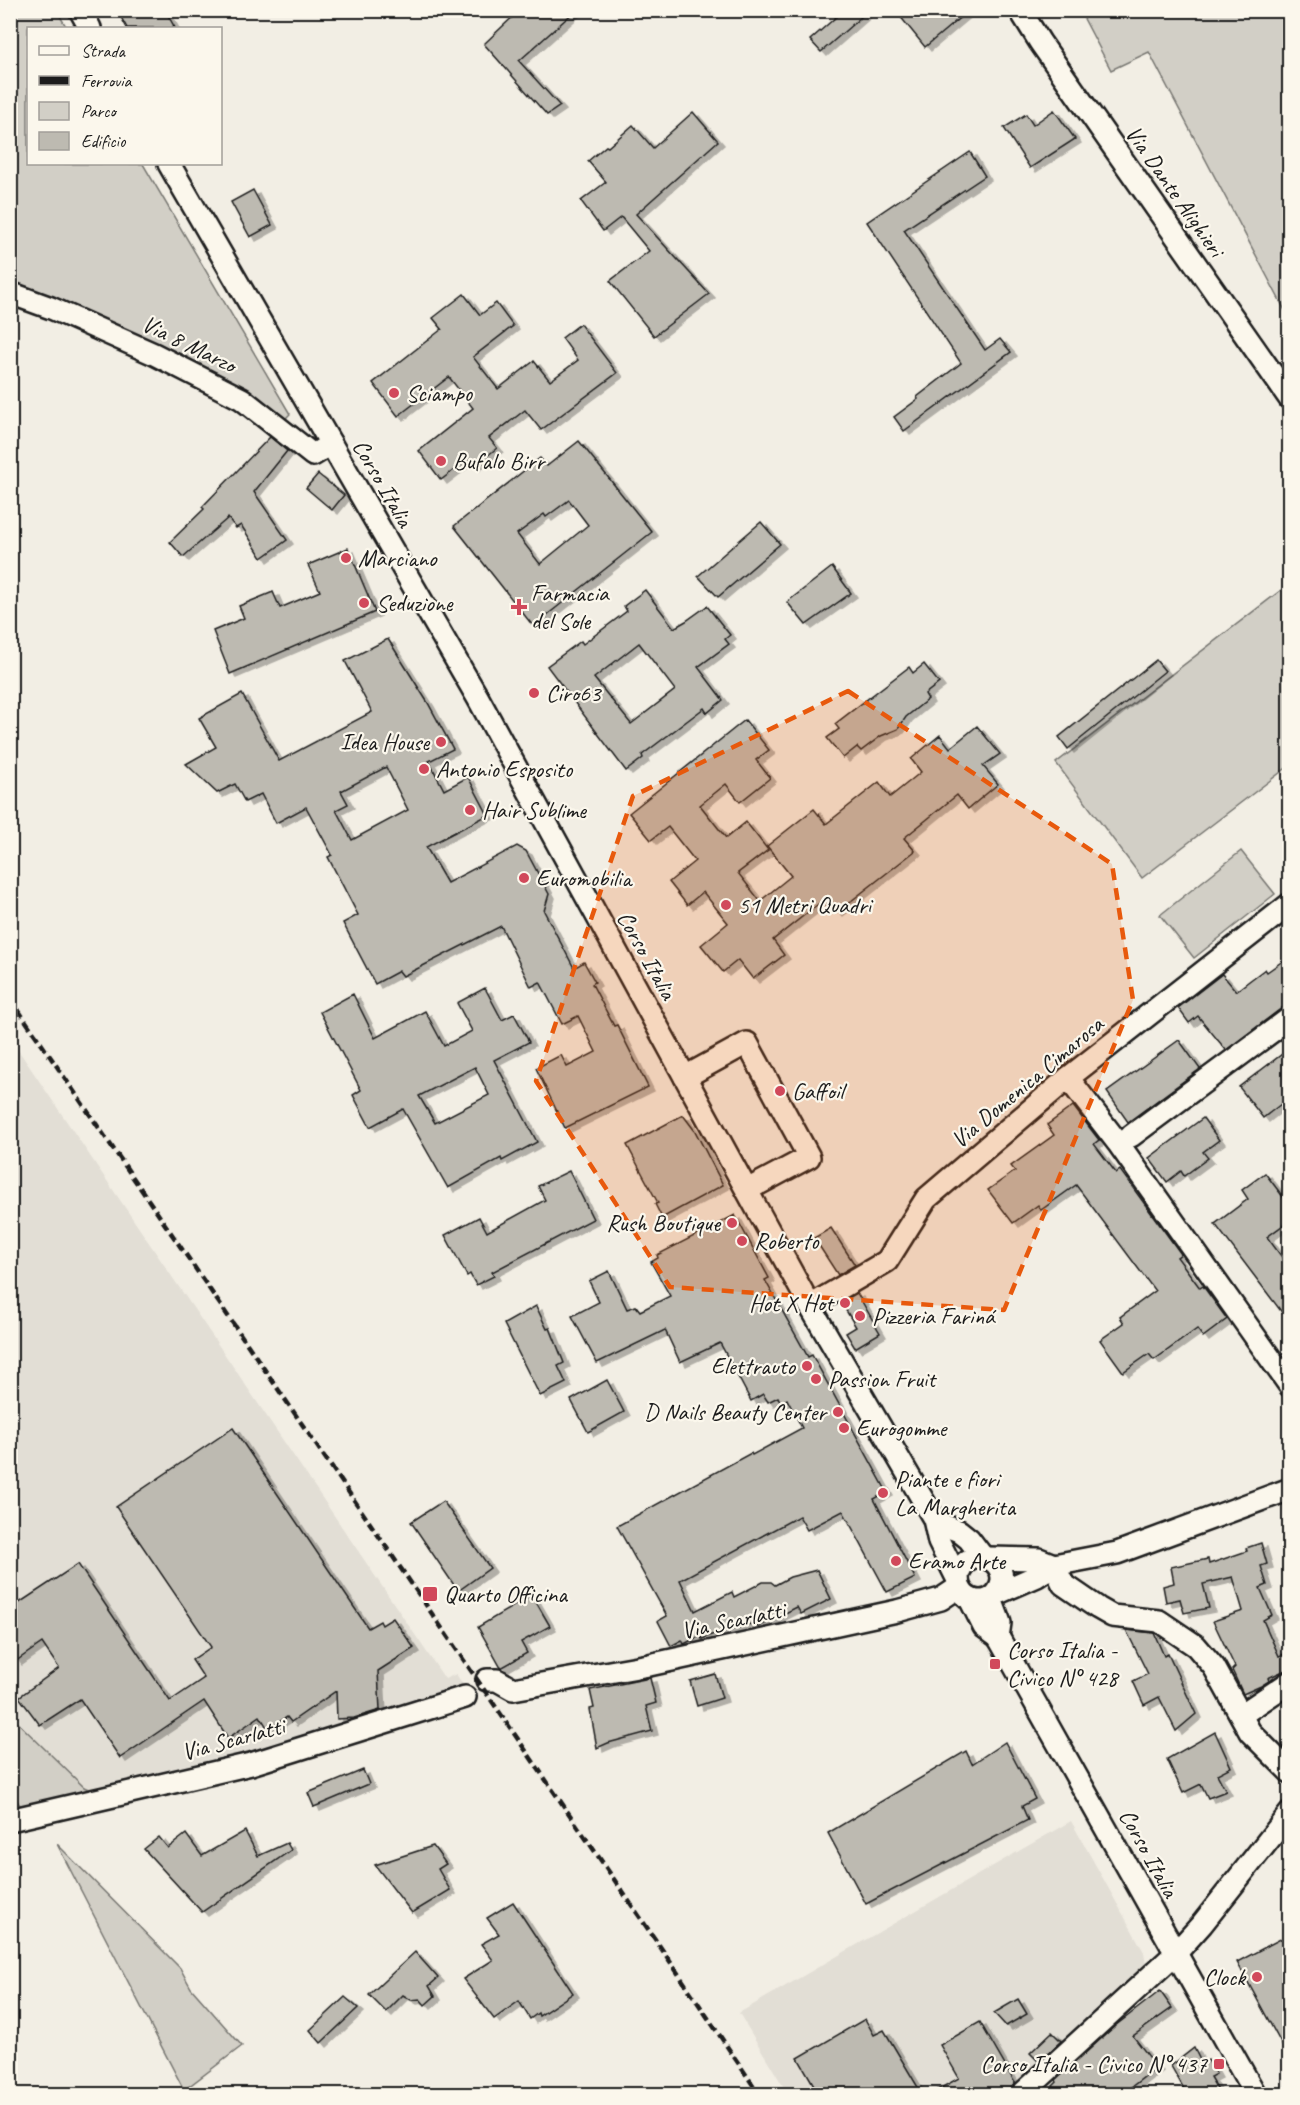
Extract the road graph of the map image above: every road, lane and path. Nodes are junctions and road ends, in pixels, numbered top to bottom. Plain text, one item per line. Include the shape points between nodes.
1 (80, 10) edge
2 (1020, 10) edge
3 (89, 27) edge
4 (170, 165) edge
5 (10, 293) edge
6 (1290, 399) edge
7 (331, 444) junction
8 (1290, 904) edge
9 (1290, 1018) edge
10 (685, 1077) junction
11 (1068, 1078) junction
12 (1131, 1136) dead end
13 (747, 1191) junction
14 (810, 1305) junction
15 (1290, 1386) edge
16 (1290, 1489) edge
17 (935, 1522) junction
18 (985, 1557) junction
19 (1054, 1565) junction
20 (962, 1589) junction
21 (995, 1596) junction
22 (998, 1637) junction
23 (487, 1680) dead end
24 (1290, 1682) edge
25 (465, 1697) dead end
26 (1241, 1715) junction
27 (1290, 1772) edge
28 (1290, 1813) edge
29 (10, 1820) edge
30 (1175, 1954) junction
31 (1022, 2094) edge
32 (1255, 2094) edge

1 - 3 street
2 - 6 street, Via Dante Alighieri
4 - 7 street, Corso Italia
5 - 7 street, Via 8 Marzo via 154,354 242,399 313,455
7 - 10 street, Corso Italia via 478,698
8 - 11 street, Via Domenica Cimarosa
9 - 12 street
10 - 13 street, Corso Italia
10 - 13 street via 747,1043 809,1157
11 - 14 street, Via Domenica Cimarosa via 926,1199 887,1261
11 - 15 street
13 - 14 street, Corso Italia
14 - 17 street, Corso Italia
16 - 19 street via 1117,1552
17 - 18 street via 969,1539
17 - 20 street, Corso Italia via 939,1542
18 - 19 street via 1039,1559
18 - 20 street via 967,1560 962,1566
18 - 21 street via 1002,1573
19 - 21 street
19 - 26 street via 1063,1584 1112,1616 1159,1622 1196,1646 1214,1667
20 - 21 street via 984,1601
20 - 22 street, Corso Italia via 984,1627
20 - 23 street, Via Scarlatti via 897,1611 645,1656 513,1689 497,1680
21 - 22 street, Corso Italia via 1000,1623
22 - 30 street, Corso Italia
24 - 26 street
25 - 29 street, Via Scarlatti via 251,1764
26 - 27 street via 1250,1732
28 - 30 street
30 - 31 street
30 - 32 street, Corso Italia

